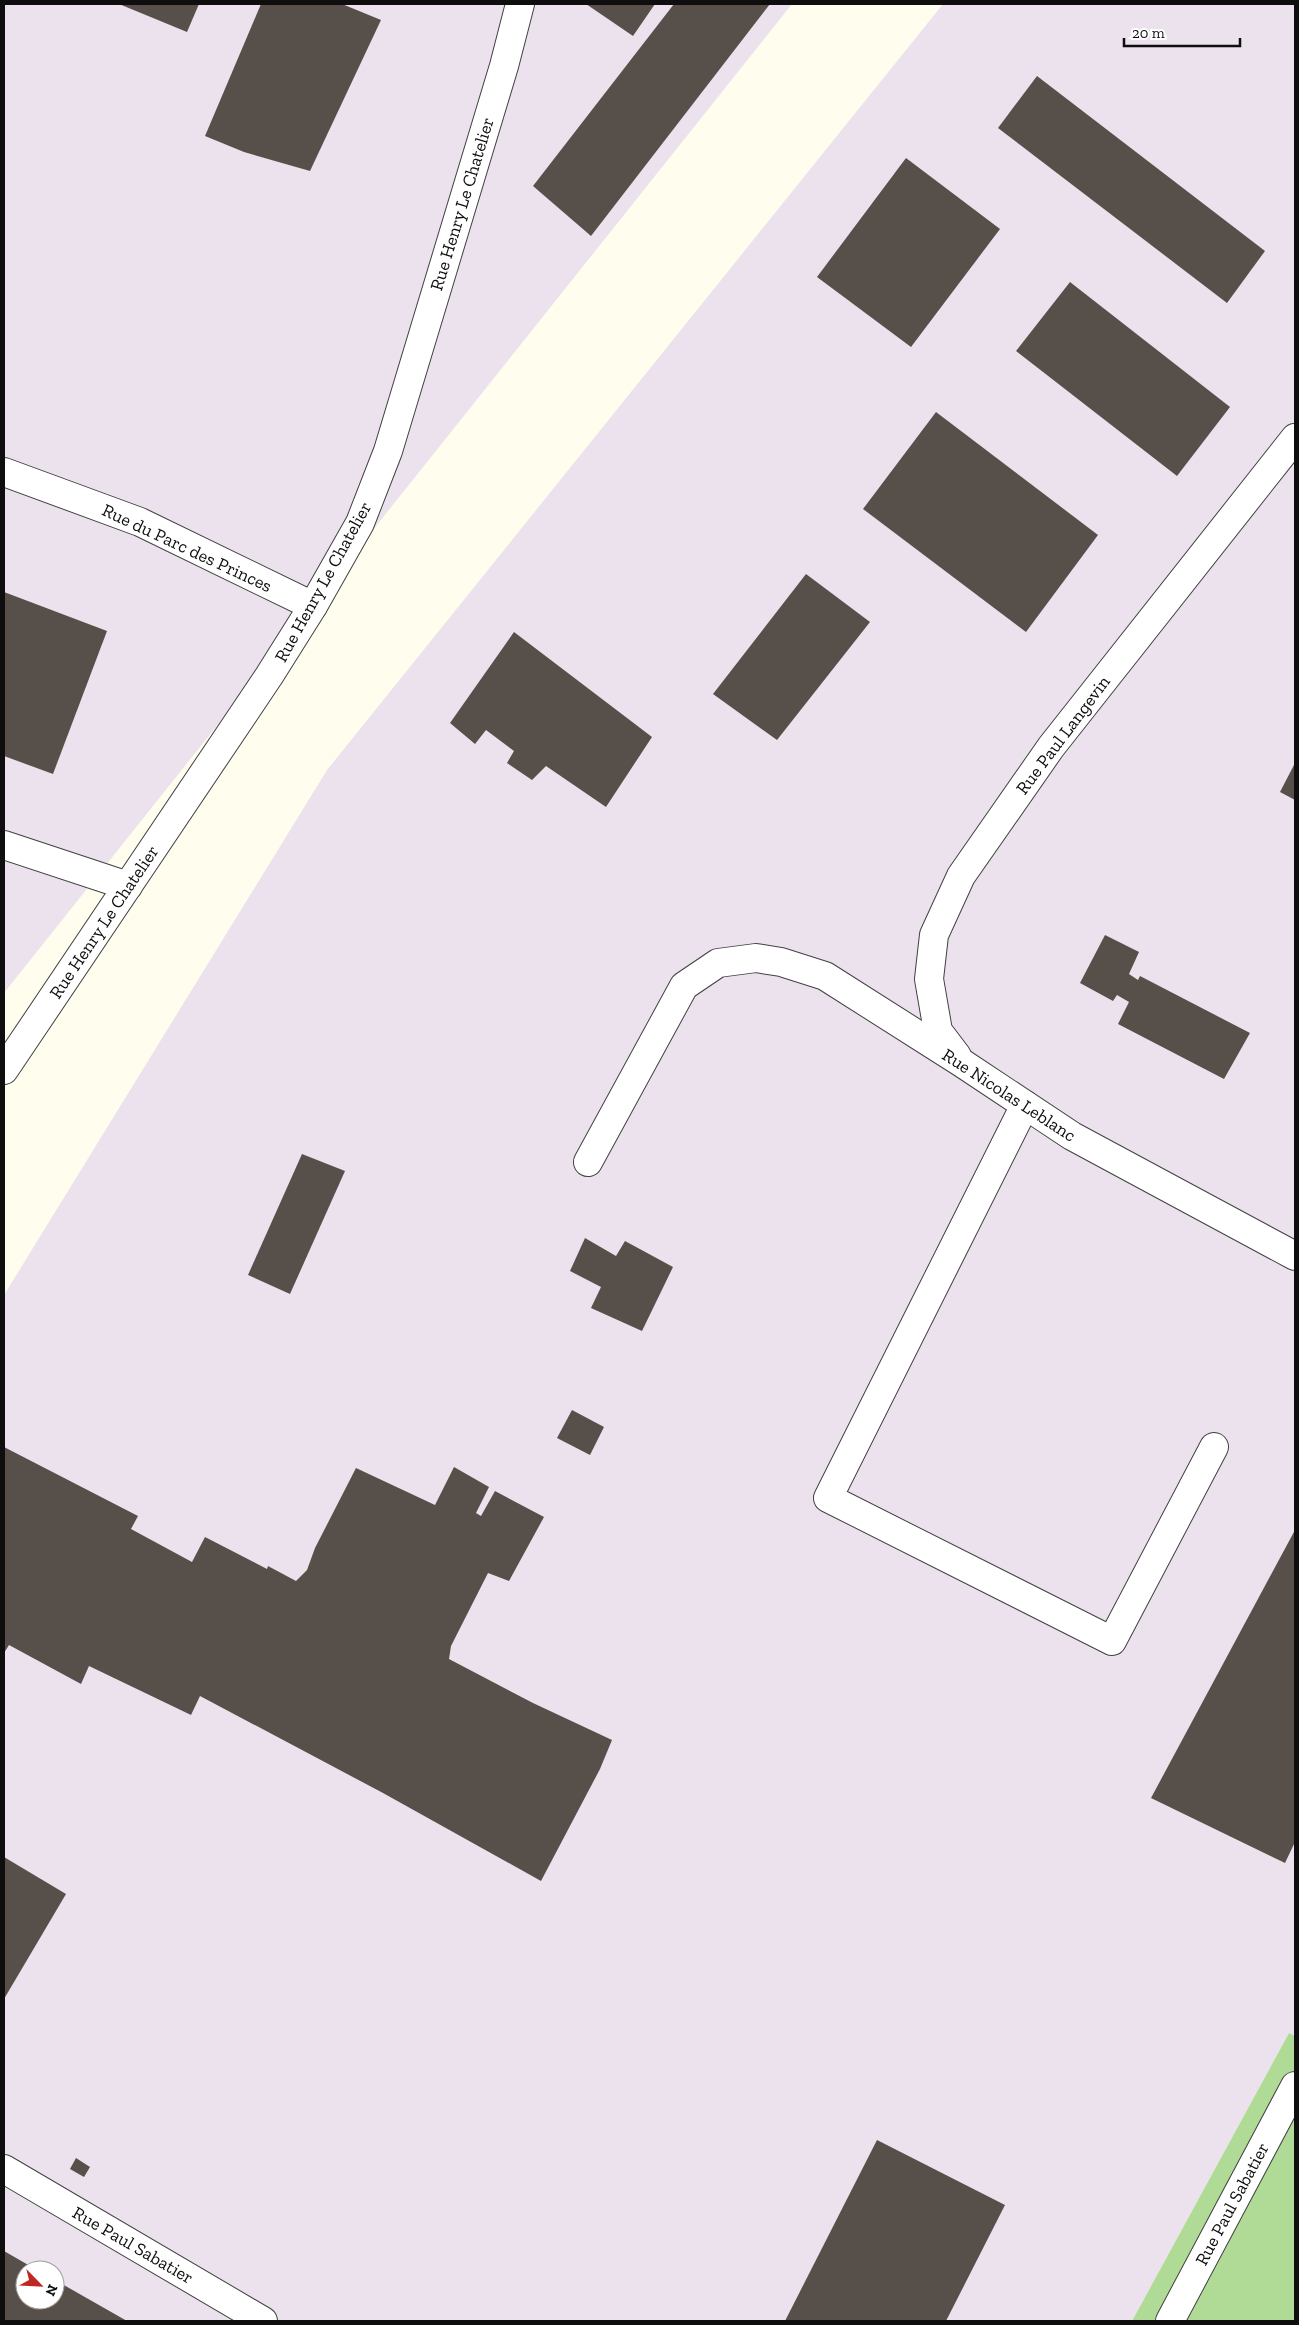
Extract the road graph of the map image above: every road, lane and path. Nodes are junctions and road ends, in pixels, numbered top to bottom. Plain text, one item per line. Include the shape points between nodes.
1 (520, 4) edge
2 (1295, 438) edge
3 (4, 472) edge
4 (313, 606) junction
5 (4, 845) edge
6 (128, 886) junction
7 (962, 1063) junction
8 (4, 1070) edge
9 (1025, 1105) junction
10 (588, 1162) dead end
11 (1295, 1256) edge
12 (1214, 1447) dead end
13 (1295, 2086) edge
14 (4, 2169) edge
15 (263, 2321) edge
16 (1170, 2321) edge

1 - 4 street, Rue Henry Le Chatelier via 388,451 360,523
2 - 7 street, Rue Paul Langevin via 1051,748 961,876 934,935 930,979 938,1031
3 - 4 street, Rue du Parc des Princes via 140,522
4 - 6 street, Rue Henry Le Chatelier via 270,676
5 - 6 street
6 - 8 street, Rue Henry Le Chatelier
7 - 9 street, Rue Nicolas Leblanc
7 - 10 street, Rue Nicolas Leblanc via 825,976 756,958 718,963 684,986
9 - 11 street, Rue Nicolas Leblanc via 1072,1136
9 - 12 street via 828,1498 1112,1641
13 - 16 street, Rue Paul Sabatier
14 - 15 street, Rue Paul Sabatier

